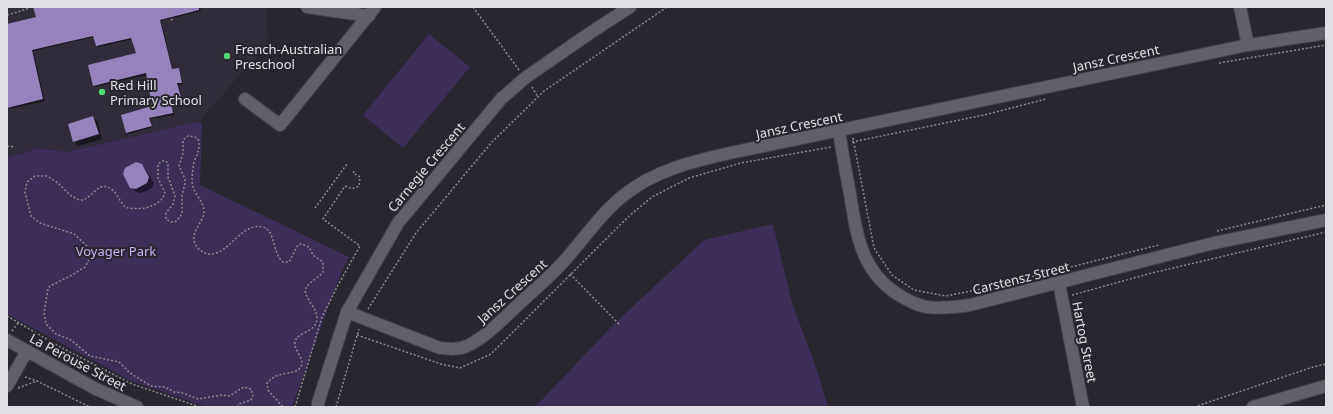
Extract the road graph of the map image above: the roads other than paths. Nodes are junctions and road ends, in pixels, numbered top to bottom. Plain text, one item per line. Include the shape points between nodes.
1 (307, 7) edge
2 (630, 7) edge
3 (1240, 7) edge
4 (372, 12) edge
5 (1326, 33) edge
6 (1248, 45) junction
7 (245, 98) dead end
8 (839, 131) junction
9 (1326, 220) edge
10 (1059, 283) junction
11 (347, 312) junction
12 (7, 340) edge
13 (27, 351) junction
14 (1326, 386) edge
15 (12, 387) edge
16 (317, 406) edge
17 (137, 407) edge
18 (1083, 407) edge
19 (1253, 407) edge

1 - 4 street
2 - 11 street, Carnegie Crescent via 525,78 501,99 398,223
3 - 6 street
4 - 7 street via 280,125
5 - 6 street, Jansz Crescent
6 - 8 street, Jansz Crescent
8 - 10 street, Carstensz Street via 856,233 863,254 875,274 892,291 926,307 946,308 970,305
8 - 11 street, Jansz Crescent via 702,160 668,170 643,183 618,200 546,280 486,334 466,346 454,350 440,348
9 - 10 street, Carstensz Street via 1214,243
10 - 18 street, Hartog Street
11 - 16 street, Carnegie Crescent
12 - 13 street, La Perouse Street
13 - 15 street
13 - 17 street, La Perouse Street via 96,389
14 - 19 street

